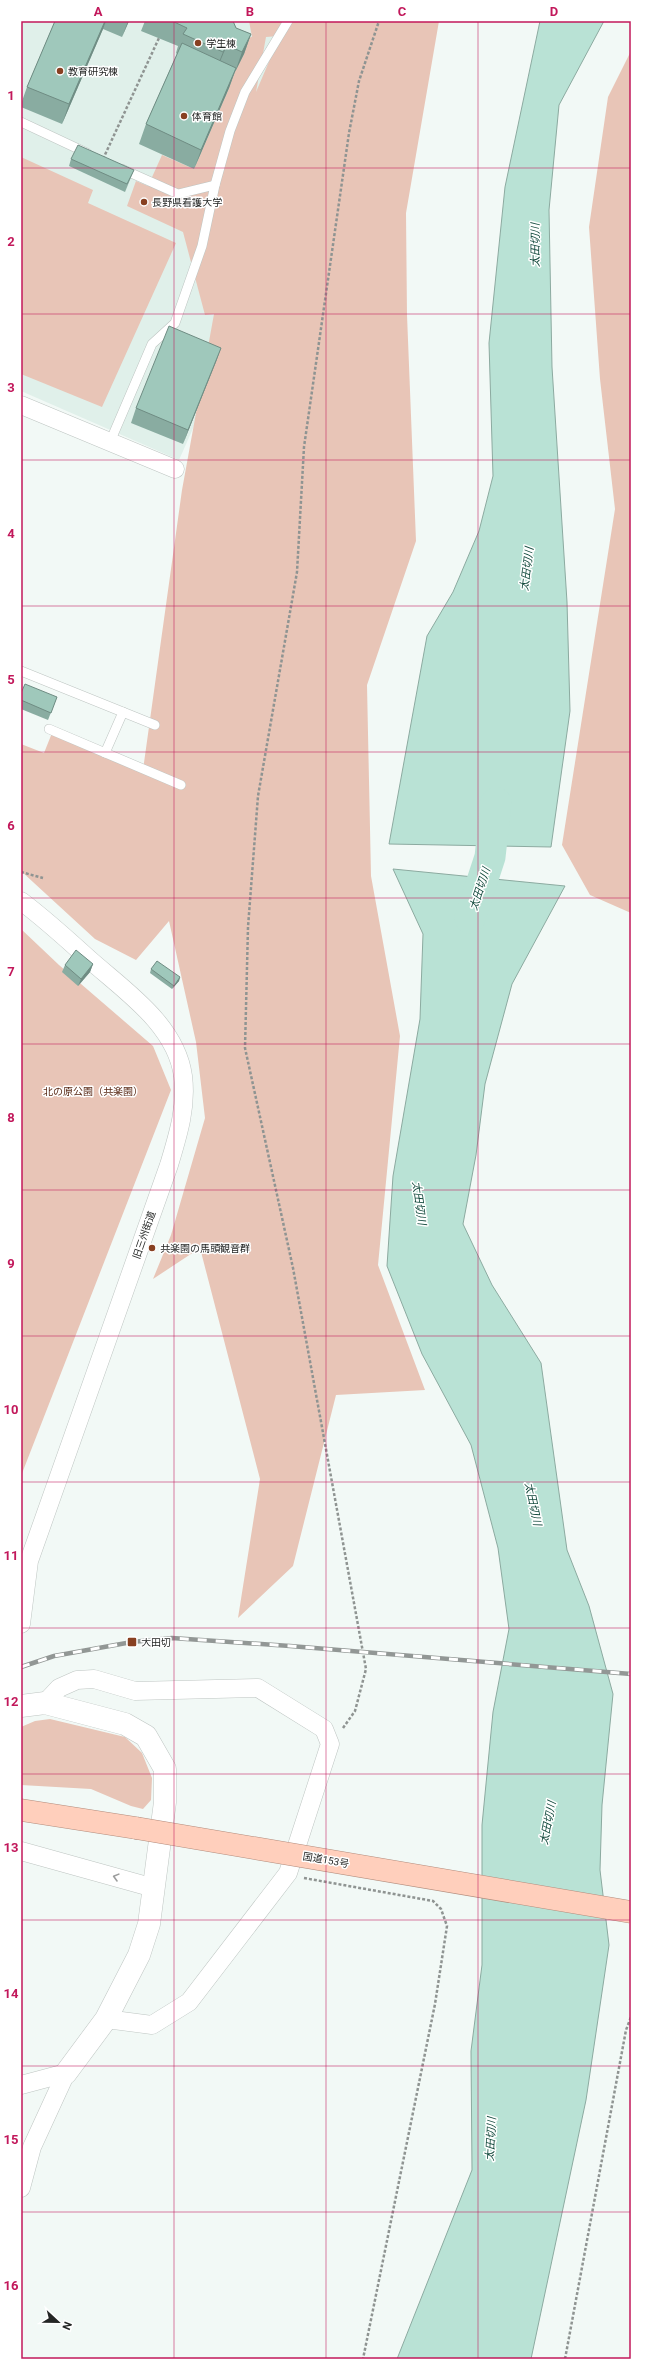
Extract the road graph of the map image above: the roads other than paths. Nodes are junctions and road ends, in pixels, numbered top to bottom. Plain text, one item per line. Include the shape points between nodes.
1 (288, 21) edge
2 (21, 122) edge
3 (102, 160) edge
4 (116, 166) edge
5 (215, 185) junction
6 (21, 405) edge
7 (110, 442) junction
8 (175, 470) dead end
9 (21, 672) edge
10 (123, 712) junction
11 (155, 725) dead end
12 (49, 729) dead end
13 (105, 753) junction
14 (181, 785) dead end
15 (21, 901) edge
16 (21, 1624) edge
17 (45, 1703) junction
18 (21, 1706) edge
19 (21, 1810) edge
20 (21, 1851) edge
21 (154, 1888) junction
22 (631, 1912) edge
23 (106, 2019) junction
24 (66, 2074) junction
25 (21, 2085) edge
26 (21, 2188) edge

1 - 5 lane via 245,92 230,131
2 - 3 lane
4 - 5 lane via 178,194
5 - 7 lane via 202,246 174,323 152,344
6 - 7 street
7 - 8 street
9 - 10 lane
10 - 11 lane
10 - 13 lane
12 - 13 lane
13 - 14 lane
15 - 16 street, 旧三州街道 via 56,928 148,1012 168,1037 183,1074 185,1096 182,1122 169,1165 29,1561
17 - 18 street
17 - 21 street via 125,1724 146,1736 156,1750 165,1769 165,1802
17 - 23 street via 59,1688 77,1680 94,1679 135,1691 258,1688 324,1729 330,1744 288,1873 189,2002 152,2025
19 - 22 highway, 国道153号, bridge
21 -> 20 street
21 - 23 street via 149,1924 139,1955
23 - 24 street
24 - 25 street
24 - 26 street via 32,2147

